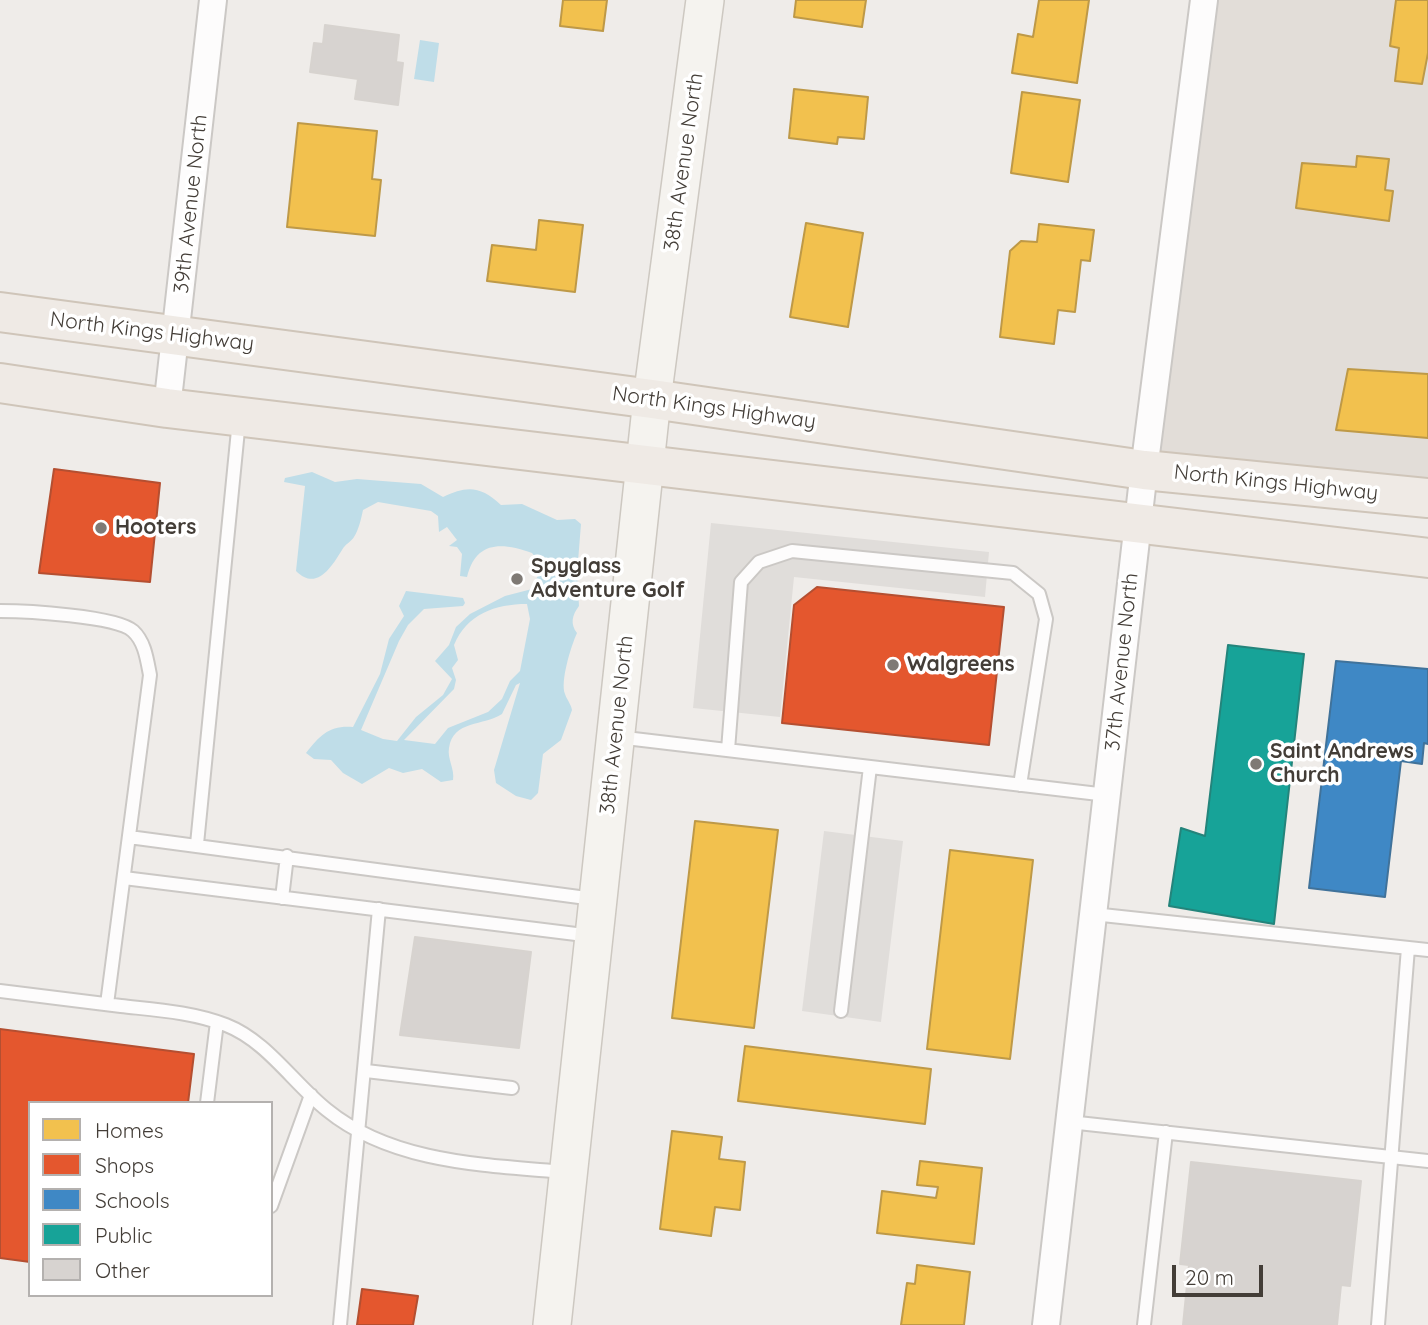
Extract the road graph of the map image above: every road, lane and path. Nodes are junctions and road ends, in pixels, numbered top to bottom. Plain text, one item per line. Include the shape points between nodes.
1 (213, 0) edge
2 (705, 0) edge
3 (1204, 0) edge
4 (0, 312) edge
5 (177, 335) junction
6 (0, 383) edge
7 (652, 399) junction
8 (167, 408) junction
9 (239, 416) junction
10 (645, 465) junction
11 (1144, 470) junction
12 (1428, 498) edge
13 (1138, 523) junction
14 (1428, 558) edge
15 (0, 611) edge
16 (616, 737) junction
17 (728, 750) junction
18 (870, 767) junction
19 (1020, 785) junction
20 (1107, 795) junction
21 (129, 837) junction
22 (197, 844) junction
23 (287, 856) junction
24 (124, 878) junction
25 (282, 898) junction
26 (598, 900) junction
27 (379, 909) junction
28 (1093, 914) junction
29 (594, 936) junction
30 (1408, 948) junction
31 (1428, 950) edge
32 (0, 992) edge
33 (107, 1004) junction
34 (841, 1011) dead end
35 (217, 1022) junction
36 (366, 1071) junction
37 (512, 1088) dead end
38 (311, 1095) junction
39 (207, 1101) edge
40 (1069, 1122) junction
41 (360, 1132) junction
42 (1166, 1132) junction
43 (1392, 1157) junction
44 (1428, 1161) edge
45 (568, 1172) junction
46 (273, 1200) edge
47 (340, 1325) edge
48 (552, 1325) edge
49 (1046, 1325) edge
50 (1144, 1325) edge
51 (1378, 1325) edge

1 - 5 street, 39th Avenue North
2 - 7 main road, 38th Avenue North
3 - 11 street, 37th Avenue North
4 - 5 main road, North Kings Highway
5 - 7 main road, North Kings Highway
5 - 8 street, 39th Avenue North
6 - 8 main road
7 - 10 main road, 38th Avenue North
7 - 11 main road, North Kings Highway
8 - 9 main road
9 - 10 main road
9 - 22 lane
10 - 13 main road
10 - 16 main road, 38th Avenue North
11 - 12 main road, North Kings Highway
11 - 13 street, 37th Avenue North
13 - 14 main road
13 - 20 street, 37th Avenue North
15 - 21 lane via 120,622 141,640 150,675
16 - 17 lane
16 - 26 main road, 38th Avenue North
17 - 18 lane
17 - 19 lane via 741,582 759,562 792,551 1013,573 1039,594 1046,619
18 - 19 lane
18 - 34 lane
19 - 20 lane
20 - 28 street, 37th Avenue North
21 - 22 lane
21 - 24 lane
22 - 23 lane
23 - 25 lane
23 - 26 lane
24 - 25 lane
24 - 33 lane
25 - 27 lane
26 - 29 main road, 38th Avenue North
27 - 29 lane
27 - 36 lane
28 - 30 lane
28 - 40 street, 37th Avenue North
29 - 45 main road, 38th Avenue North
30 - 31 lane
30 - 43 lane
32 - 33 lane
33 - 35 lane via 190,1013
35 - 38 lane via 264,1049
35 - 39 lane
36 - 37 lane
36 - 41 lane
38 - 41 lane
38 - 46 lane
40 - 42 lane
40 - 49 street, 37th Avenue North
41 - 45 lane via 413,1153
41 - 47 lane
42 - 43 lane
42 - 50 lane
43 - 44 lane
43 - 51 lane
45 - 48 main road, 38th Avenue North

